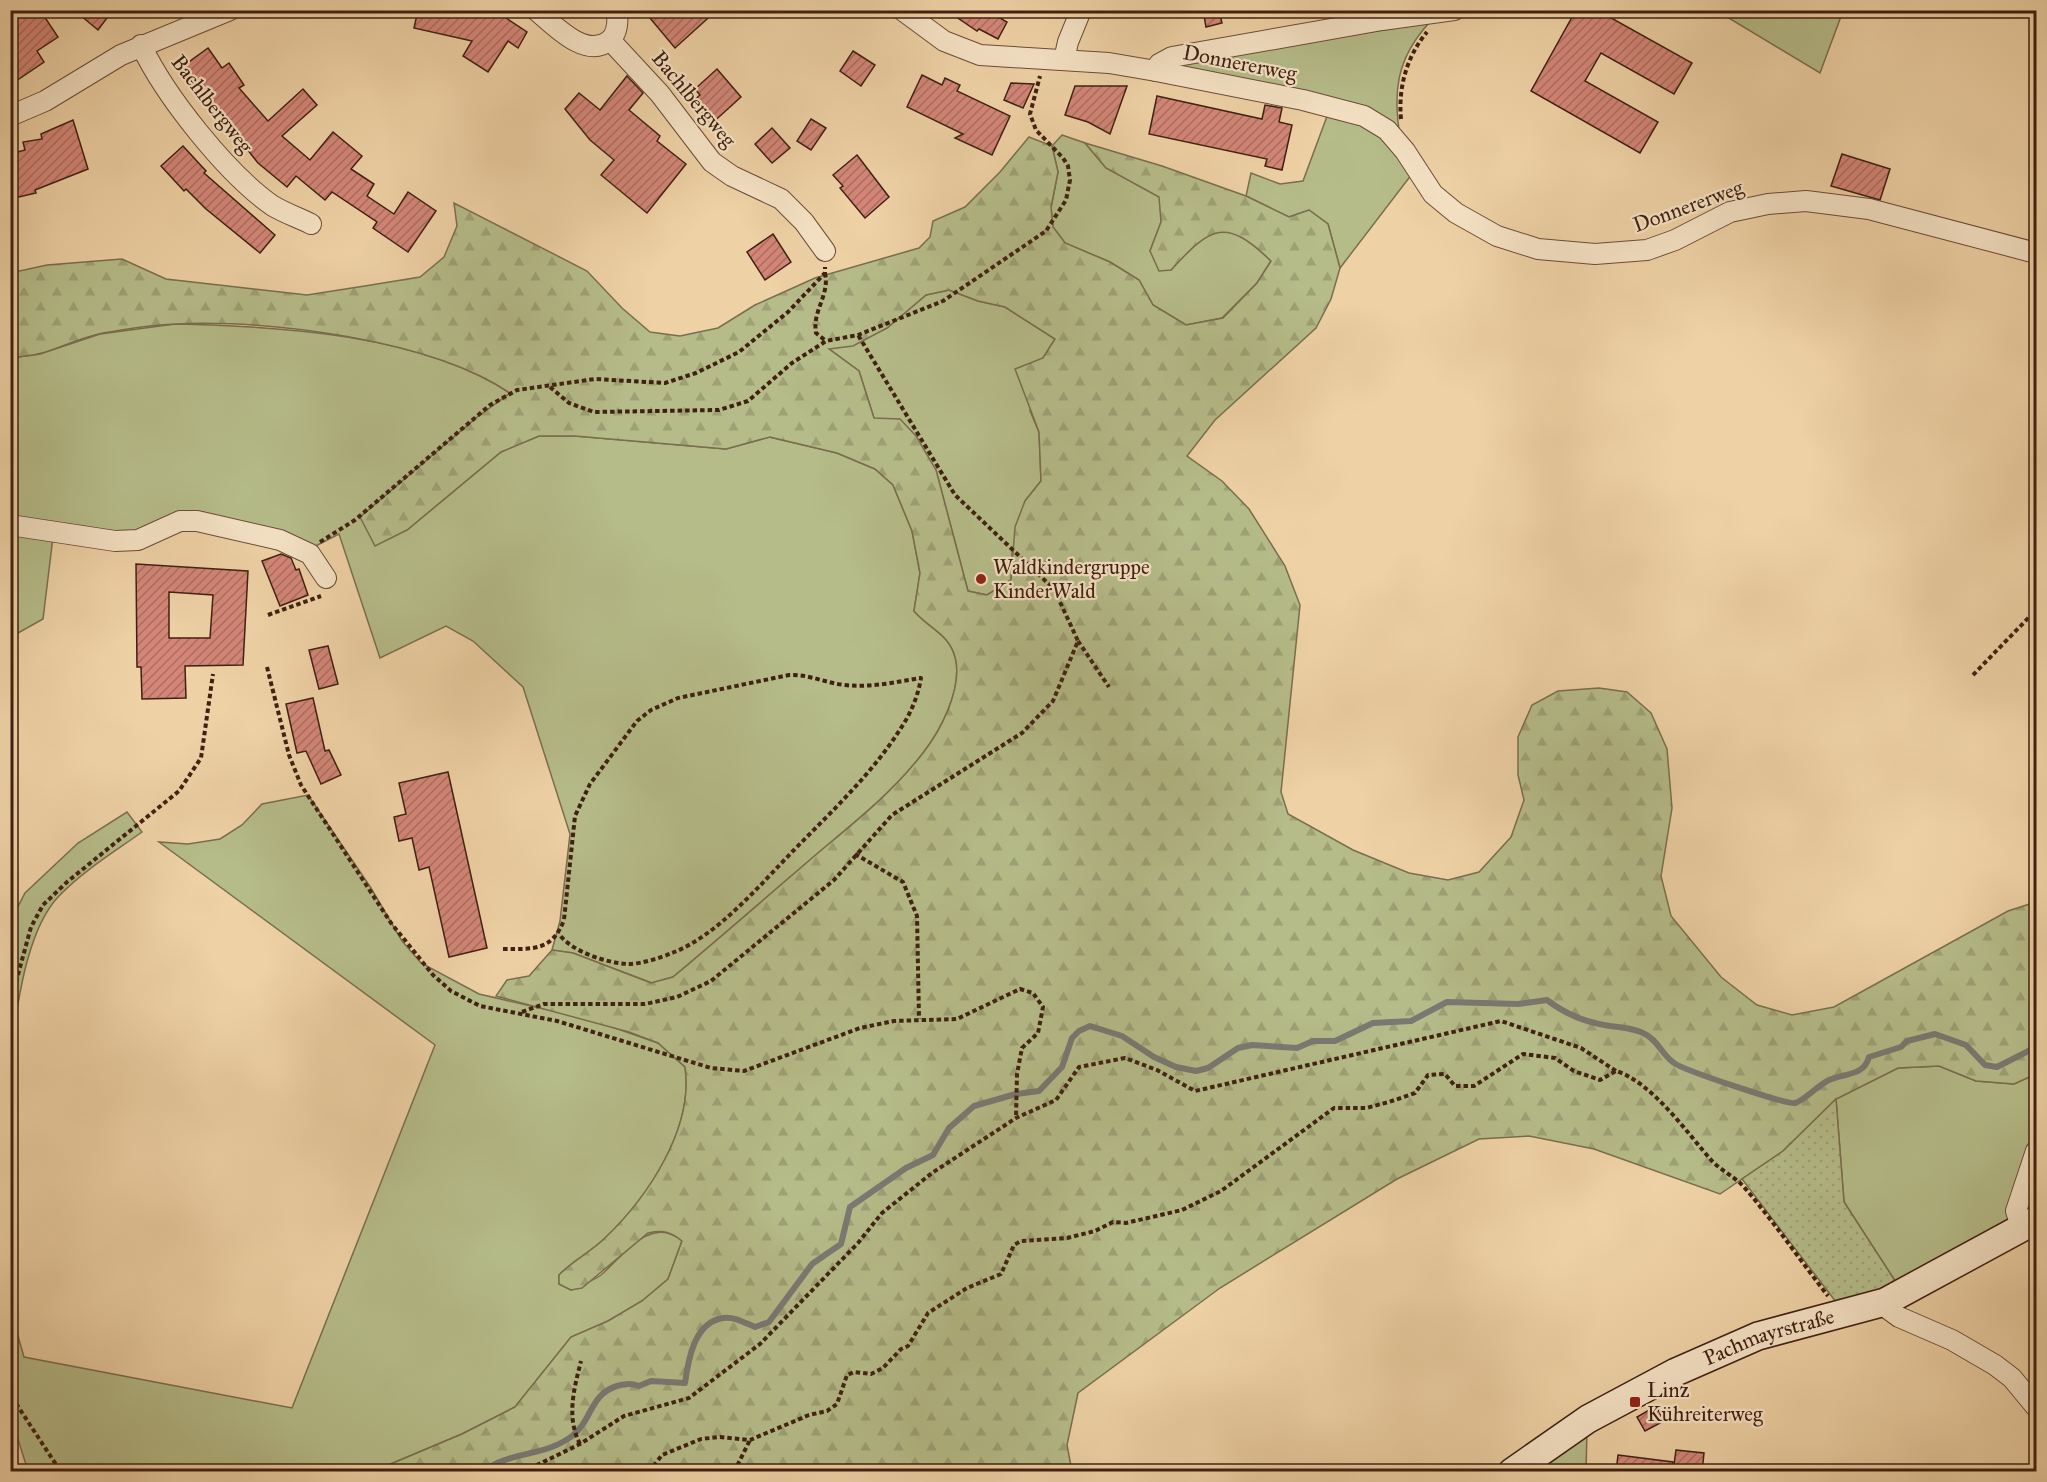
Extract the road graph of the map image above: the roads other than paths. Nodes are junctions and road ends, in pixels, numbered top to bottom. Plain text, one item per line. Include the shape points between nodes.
1 (231, 10) edge
2 (536, 10) edge
3 (617, 10) edge
4 (902, 10) edge
5 (1081, 10) edge
6 (1448, 11) edge
7 (610, 40) junction
8 (141, 45) junction
9 (1064, 60) junction
10 (1156, 71) junction
11 (10, 116) edge
12 (311, 224) dead end
13 (825, 251) road end
14 (2037, 253) edge
15 (10, 525) edge
16 (326, 578) dead end
17 (2037, 1151) edge
18 (2029, 1223) edge
19 (1885, 1302) junction
20 (2037, 1407) edge
21 (1512, 1472) edge

1 - 8 street, Bachlbergweg
2 - 7 street via 586,45 599,46
3 - 7 street via 616,29
4 - 9 street via 936,36 972,54
5 - 9 street
6 - 10 street via 1172,57 1159,64
7 - 13 street, Bachlbergweg via 660,94 712,162 732,176 782,199
8 - 11 street, Bachlbergweg via 45,101
8 - 12 street, Bachlbergweg via 180,106 231,169 275,207
9 - 10 street
10 - 14 street, Donnererweg via 1359,114 1382,126 1405,151 1433,194 1465,220 1507,240 1538,249 1595,254 1647,250 1730,212 1806,201 1869,209
15 - 16 street via 115,541 138,540 180,521 197,520 298,548 310,554
17 - 18 street via 2016,1211
18 - 19 street, Pachmayrstraße
19 - 20 street via 1899,1317 1952,1340 1995,1365
19 - 21 street, Pachmayrstraße via 1758,1336 1676,1372 1588,1419

